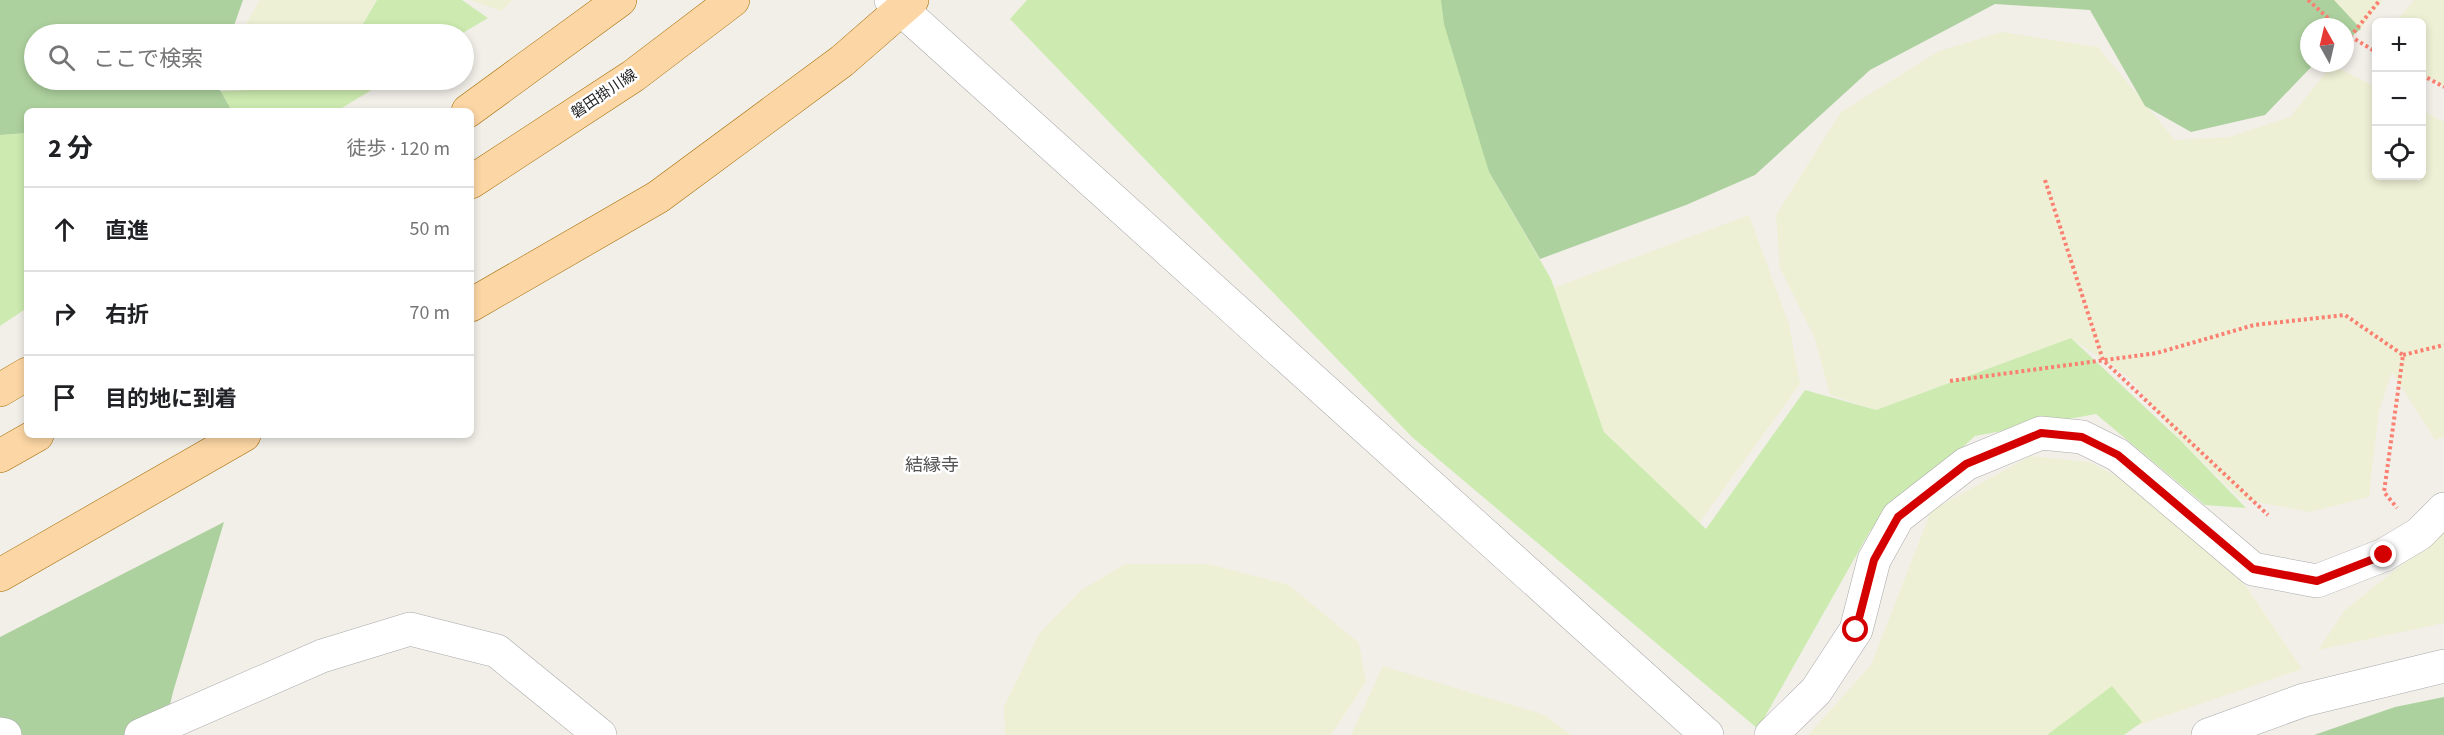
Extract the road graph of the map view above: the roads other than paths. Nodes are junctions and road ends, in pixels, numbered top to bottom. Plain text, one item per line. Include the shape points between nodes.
1 (620, 0) edge
2 (733, 0) edge
3 (901, 4) edge
4 (472, 108) edge
5 (474, 180) edge
6 (474, 302) edge
7 (24, 376) edge
8 (0, 390) edge
9 (32, 438) edge
10 (239, 438) edge
11 (0, 456) edge
12 (2444, 509) edge
13 (0, 575) edge
14 (2444, 666) edge
15 (0, 734) edge
16 (5, 735) edge
17 (141, 735) edge
18 (600, 735) edge
19 (1707, 735) edge
20 (1771, 735) edge
21 (2208, 735) edge

1 - 4 main road
2 - 5 main road, 磐田掛川線 via 633,75
3 - 6 main road via 842,61 658,197
3 - 19 street
7 - 8 main road
9 - 11 main road
10 - 13 main road
12 - 20 street via 2419,534 2384,555 2317,581 2253,569 2118,455 2082,437 2041,433 1966,464 1898,517 1874,560 1856,630 1816,691
14 - 21 street via 2304,700
15 - 16 street
17 - 18 street via 322,656 411,629 497,651

